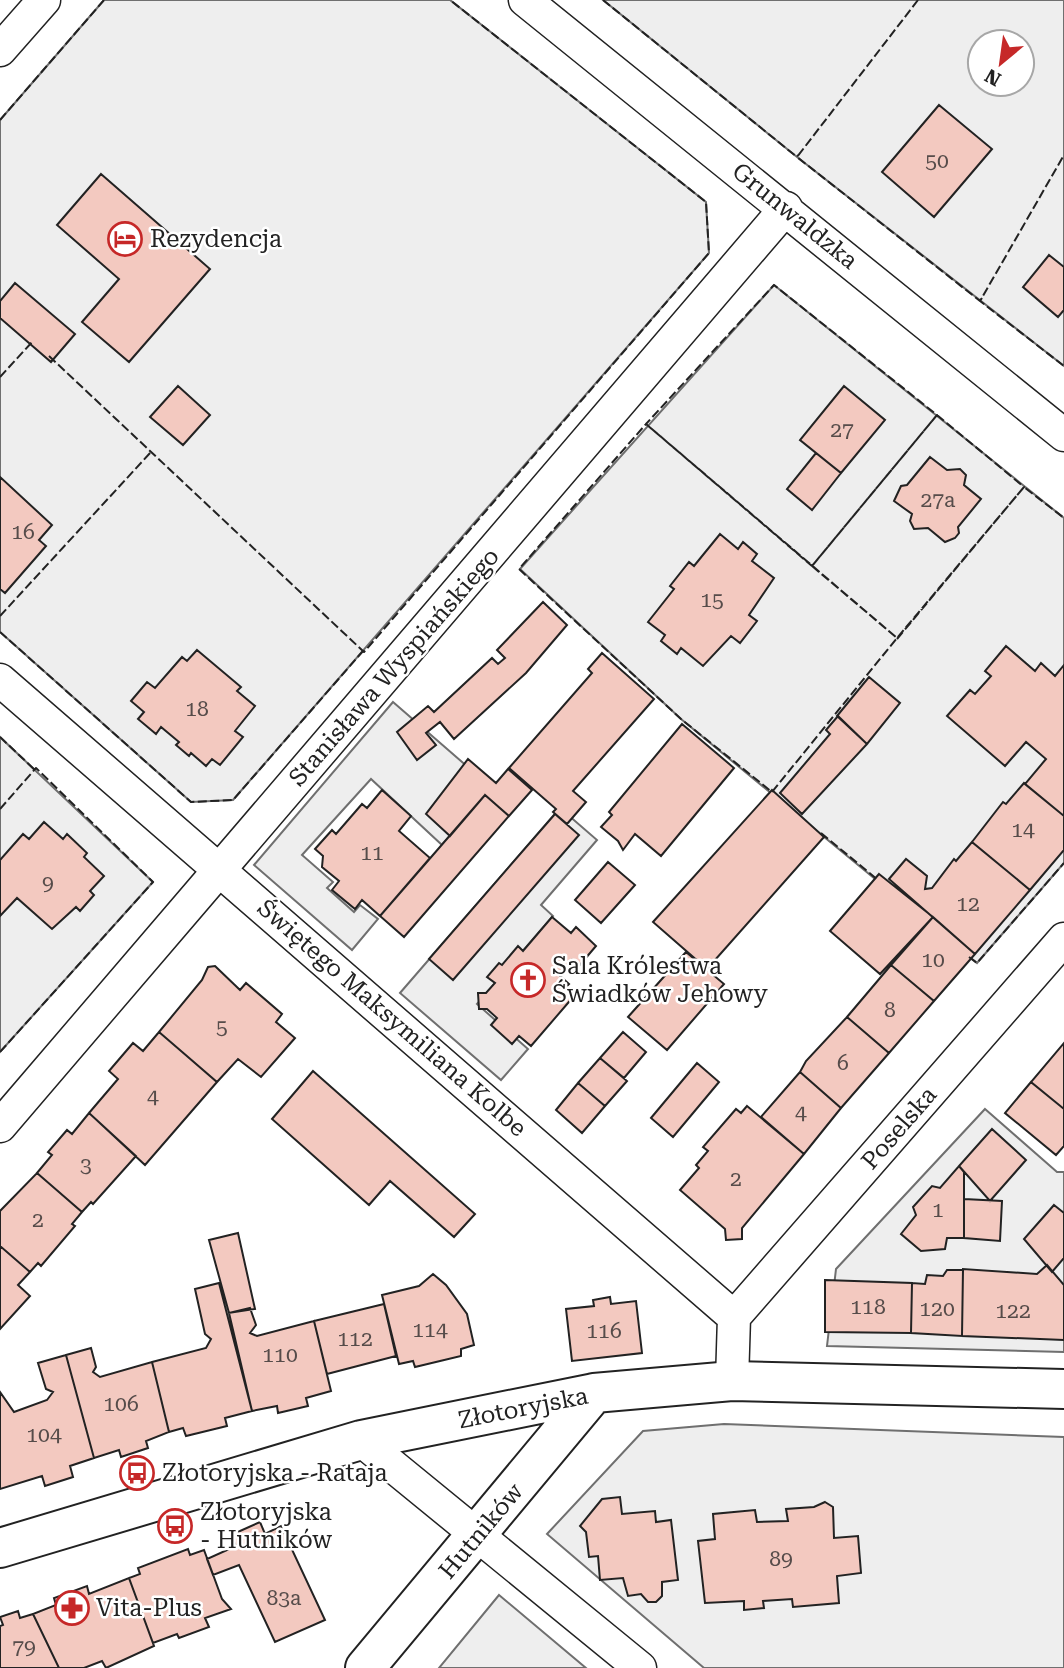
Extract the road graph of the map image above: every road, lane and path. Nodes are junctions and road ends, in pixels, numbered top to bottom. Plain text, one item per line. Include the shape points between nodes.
1 (44, 0) edge
2 (525, 0) edge
3 (0, 50) edge
4 (786, 208) junction
5 (1064, 435) edge
6 (0, 680) edge
7 (221, 869) junction
8 (1064, 939) edge
9 (0, 1126) edge
10 (734, 1317) junction
11 (732, 1381) junction
12 (1064, 1389) edge
13 (594, 1393) junction
14 (361, 1440) junction
15 (478, 1536) junction
16 (0, 1548) edge
17 (365, 1668) edge
18 (640, 1668) edge

1 - 3 street
2 - 4 street, Grunwaldzka
4 - 5 street, Grunwaldzka
4 - 7 street, Stanisława Wyspiańskiego
6 - 7 street, Świętego Maksymiliana Kolbe
7 - 9 street, Stanisława Wyspiańskiego
7 - 10 street, Świętego Maksymiliana Kolbe
8 - 10 street, Poselska
10 - 11 street
11 - 12 street, Złotoryjska
11 - 13 street, Złotoryjska
13 - 14 street, Złotoryjska
13 - 15 street, Hutników
14 - 15 street
14 - 16 street, Złotoryjska
15 - 17 street, Hutników
15 - 18 street

